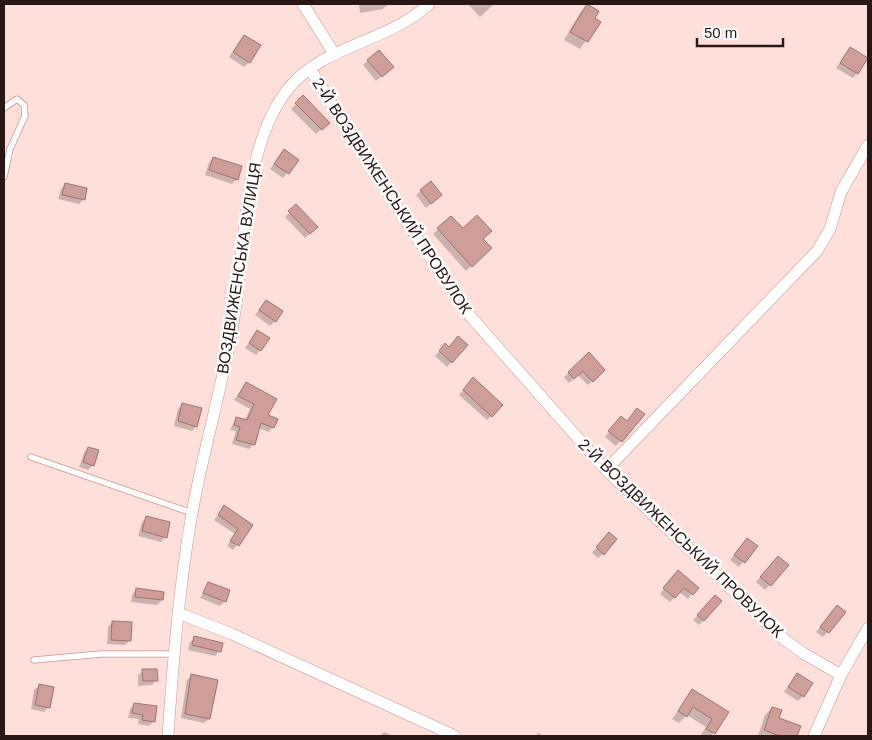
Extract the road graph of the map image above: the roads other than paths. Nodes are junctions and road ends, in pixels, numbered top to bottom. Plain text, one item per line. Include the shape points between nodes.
1 (302, 4) edge
2 (429, 4) edge
3 (335, 55) junction
4 (310, 69) junction
5 (4, 108) edge
6 (868, 146) edge
7 (4, 177) edge
8 (31, 457) dead end
9 (606, 470) junction
10 (192, 513) junction
11 (178, 613) junction
12 (868, 628) edge
13 (173, 654) junction
14 (34, 660) dead end
15 (841, 674) junction
16 (168, 736) edge
17 (455, 736) edge
18 (814, 736) edge

1 - 3 street
2 - 3 street, ВОЗДВИЖЕНСЬКА ВУЛИЦЯ via 405,21
3 - 4 street, ВОЗДВИЖЕНСЬКА ВУЛИЦЯ
4 - 9 street, 2-Й ВОЗДВИЖЕНСЬКИЙ ПРОВУЛОК via 471,317
4 - 10 street, ВОЗДВИЖЕНСЬКА ВУЛИЦЯ via 298,78 280,101 257,158 233,329
5 - 7 lane via 17,99 25,111 6,159
6 - 9 street via 841,192 830,229 817,250
8 - 10 lane
9 - 15 street, 2-Й ВОЗДВИЖЕНСЬКИЙ ПРОВУЛОК via 785,640
10 - 11 street, ВОЗДВИЖЕНСЬКА ВУЛИЦЯ
11 - 13 street, ВОЗДВИЖЕНСЬКА ВУЛИЦЯ
11 - 17 street via 232,634
12 - 15 street
13 - 14 lane via 101,654
13 - 16 street, ВОЗДВИЖЕНСЬКА ВУЛИЦЯ
15 - 18 street

